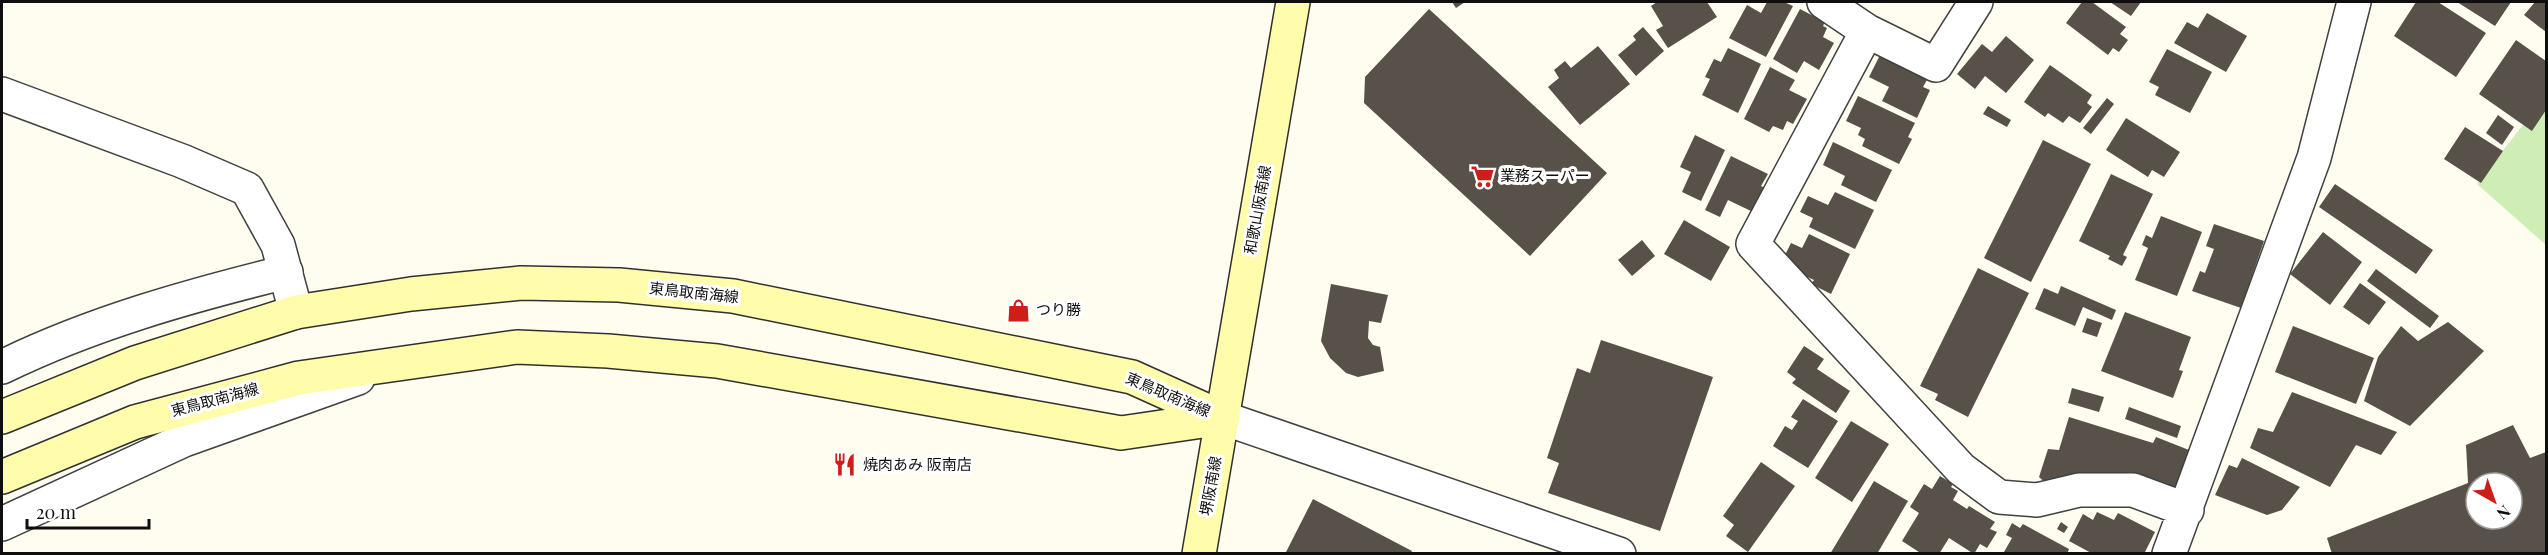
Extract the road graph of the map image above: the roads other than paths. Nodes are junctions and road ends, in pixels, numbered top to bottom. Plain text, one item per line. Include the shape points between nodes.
1 (1293, 2) edge
2 (1824, 2) edge
3 (1976, 2) edge
4 (2354, 2) edge
5 (1867, 31) junction
6 (2, 94) edge
7 (286, 272) junction
8 (296, 312) junction
9 (397, 365) junction
10 (2, 368) edge
11 (2, 417) edge
12 (1223, 418) junction
13 (2, 477) edge
14 (2187, 510) junction
15 (2, 524) edge
16 (1199, 554) edge
17 (1619, 554) edge
18 (2169, 554) edge

1 - 12 main road, 和歌山阪南線
2 - 5 street
3 - 5 street via 1936,65
4 - 14 street via 2314,158
5 - 14 street via 1753,244 1961,469 1999,497 2037,501 2079,490 2133,490
6 - 7 street via 247,189 278,245
7 - 8 street
7 - 10 street via 187,296 43,347
8 - 11 main road, 東鳥取南海線 via 135,363
8 - 12 main road, 東鳥取南海線 via 411,294 521,284 619,285 733,296 1132,377
9 - 12 main road, 東鳥取南海線 via 517,347 608,351 717,361 1121,433
9 - 13 main road, 東鳥取南海線 via 299,378 135,422
9 - 15 street via 184,440
12 - 16 main road, 堺阪南線
12 - 17 street
14 - 18 street

